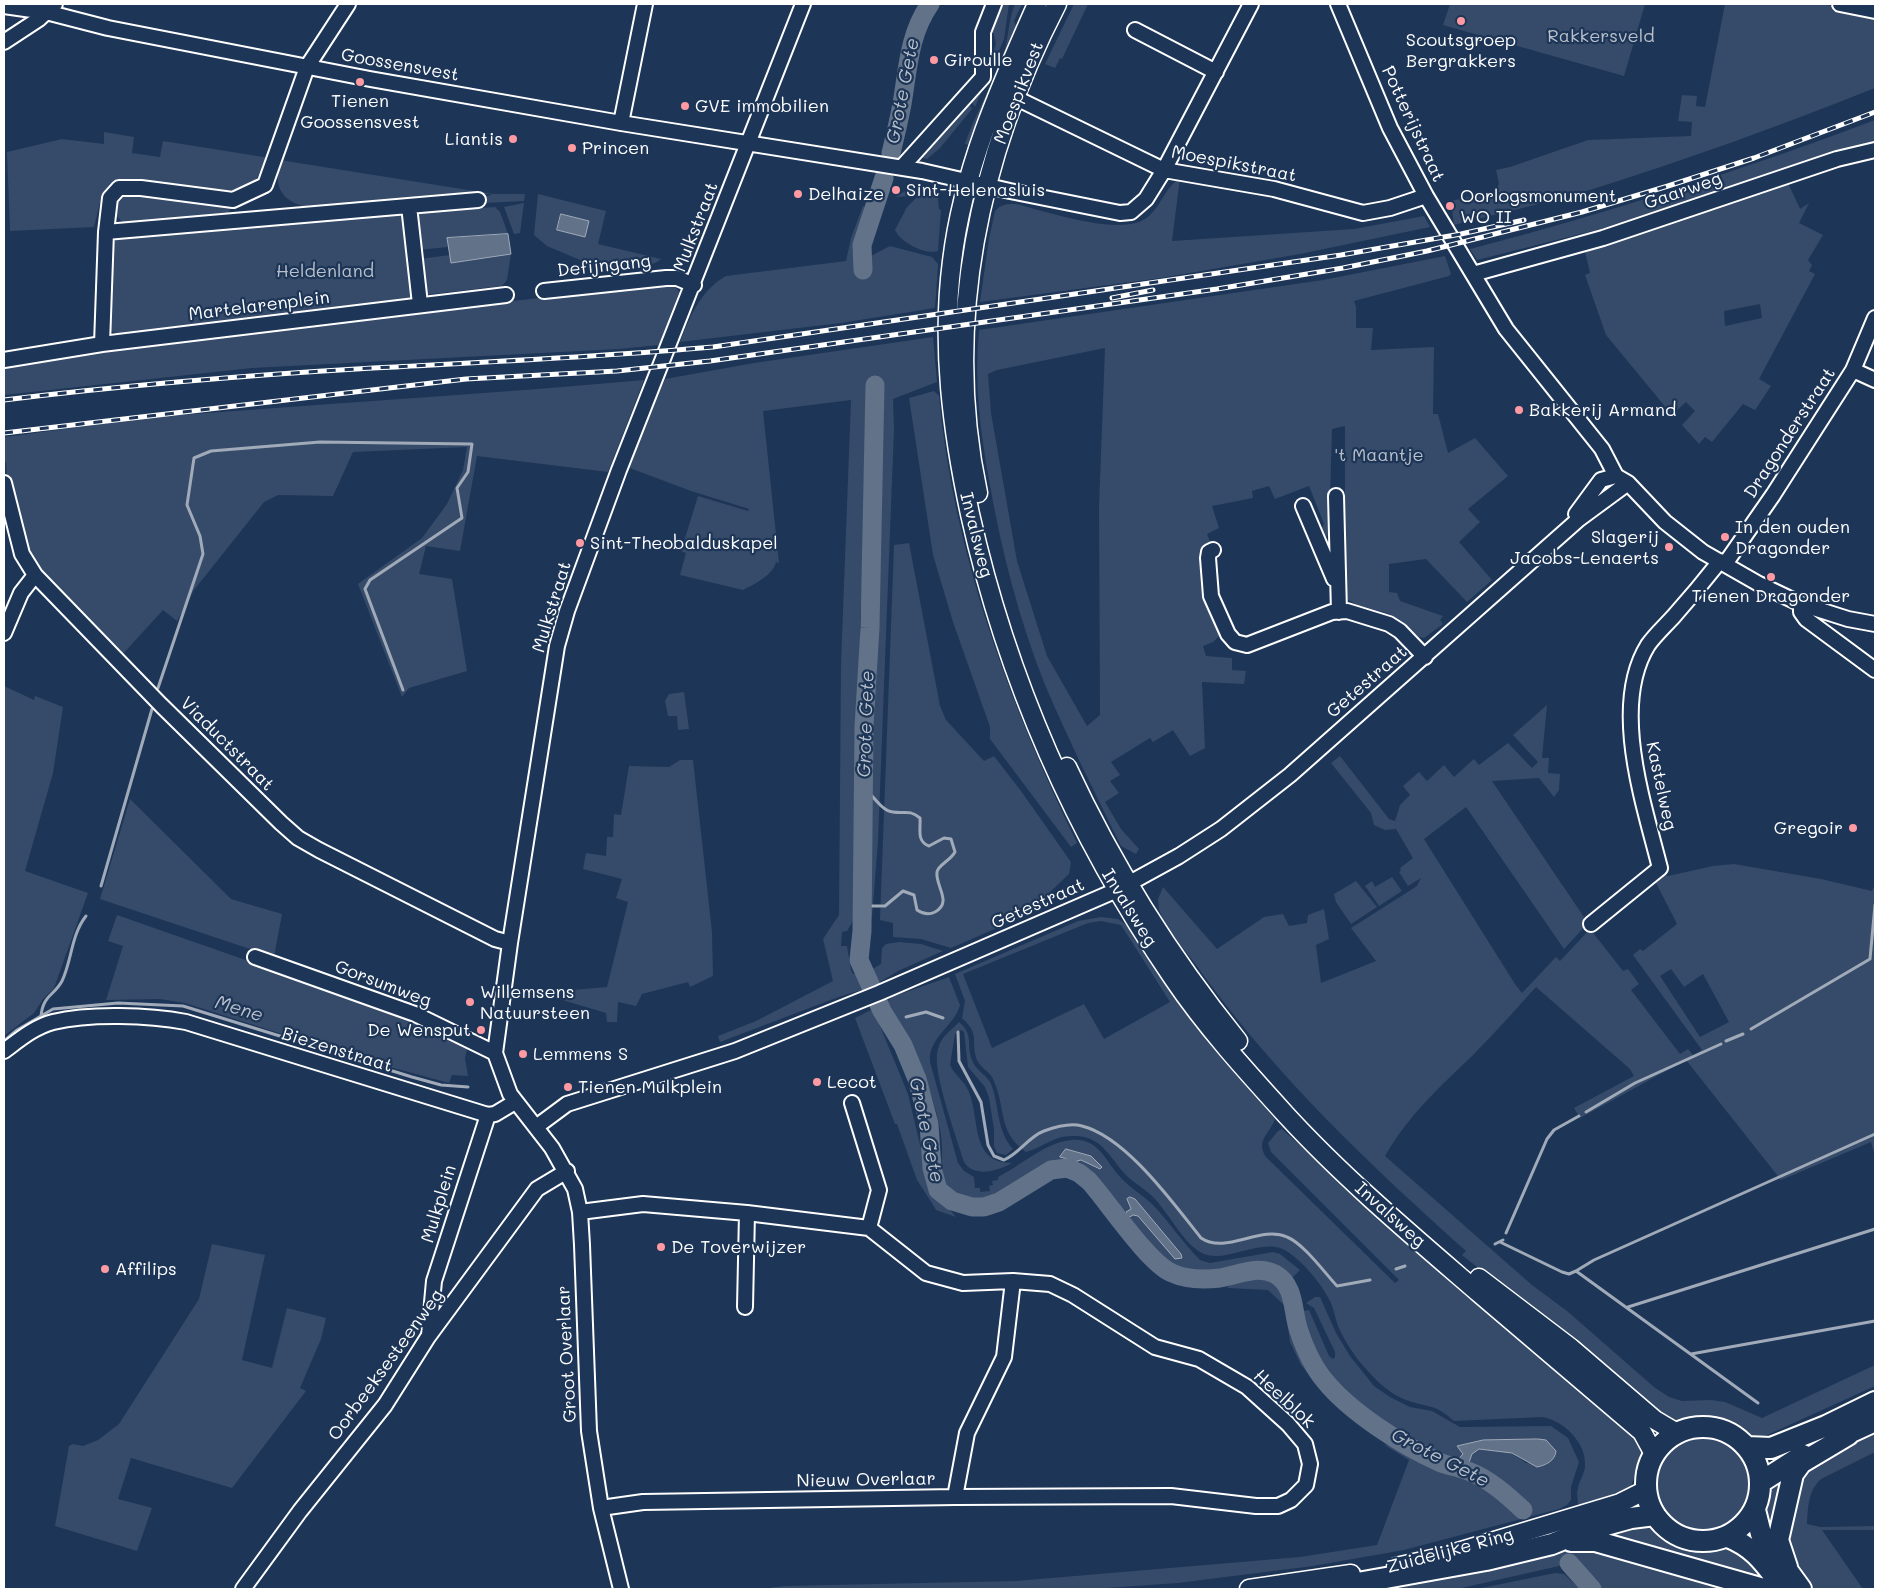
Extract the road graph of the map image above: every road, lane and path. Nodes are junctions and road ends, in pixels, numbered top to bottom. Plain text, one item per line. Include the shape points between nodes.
1 (348, 4) edge
2 (645, 4) edge
3 (803, 4) edge
4 (994, 4) edge
5 (1037, 4) edge
6 (1057, 4) edge
7 (1251, 4) edge
8 (1338, 4) edge
9 (1840, 4) edge
10 (4, 6) edge
11 (51, 8) edge
12 (1875, 11) edge
13 (1135, 30) dead end
14 (4, 42) edge
15 (307, 67) junction
16 (1216, 72) junction
17 (1016, 98) junction
18 (621, 123) junction
19 (750, 142) junction
20 (1875, 150) edge
21 (902, 167) junction
22 (1164, 170) junction
23 (967, 180) junction
24 (986, 185) junction
25 (249, 193) junction
26 (1426, 196) junction
27 (478, 200) dead end
28 (409, 206) junction
29 (252, 219) junction
30 (106, 232) junction
31 (1473, 274) junction
32 (694, 285) junction
33 (546, 291) dead end
34 (506, 295) dead end
35 (420, 304) junction
36 (1875, 318) edge
37 (102, 344) junction
38 (4, 360) edge
39 (1853, 370) junction
40 (1875, 380) edge
41 (1622, 479) junction
42 (4, 483) edge
43 (1336, 496) dead end
44 (1303, 506) dead end
45 (1213, 550) dead end
46 (1722, 562) junction
47 (35, 575) junction
48 (1337, 586) junction
49 (1801, 604) junction
50 (1339, 612) junction
51 (1875, 624) edge
52 (4, 633) edge
53 (1425, 656) junction
54 (1875, 670) edge
55 (1123, 886) junction
56 (1591, 924) dead end
57 (510, 943) junction
58 (255, 957) dead end
59 (4, 1051) edge
60 (495, 1053) junction
61 (515, 1102) junction
62 (852, 1103) dead end
63 (488, 1115) junction
64 (536, 1127) junction
65 (567, 1171) junction
66 (580, 1212) junction
67 (747, 1213) junction
68 (869, 1228) junction
69 (1013, 1281) junction
70 (745, 1307) dead end
71 (428, 1337) junction
72 (1875, 1402) edge
73 (1875, 1420) edge
74 (1677, 1433) junction
75 (1848, 1434) junction
76 (1747, 1447) junction
77 (1654, 1454) junction
78 (1761, 1482) junction
79 (1646, 1490) junction
80 (955, 1497) junction
81 (601, 1508) junction
82 (1754, 1510) junction
83 (1654, 1515) junction
84 (1728, 1536) junction
85 (1552, 1544) junction
86 (1787, 1567) junction
87 (243, 1589) edge
88 (621, 1589) edge
89 (1249, 1589) edge
90 (1324, 1589) edge
91 (1764, 1589) edge
92 (1784, 1589) edge
93 (1801, 1589) edge

1 - 15 street
2 - 18 street
3 - 19 street, Mulkstraat
4 - 21 street via 983,32 983,77
5 - 23 main road, Moespikvest via 998,90
6 - 17 main road, Moespikvest
7 - 16 street, Goossensvest
8 - 26 street, Potterijstraat via 1390,128
9 - 12 street
10 - 11 street, Goossensvest
11 - 14 street
11 - 15 street, Goossensvest via 108,28
13 - 16 street
15 - 18 street, Goossensvest
15 - 25 street via 265,185
16 - 22 street, Goossensvest
17 - 22 street, Moespikstraat
17 - 24 main road, Moespikvest
18 - 19 street, Goossensvest
19 - 21 street, Goossensvest
19 - 32 street, Mulkstraat
20 - 31 street, Gaarweg via 1837,159 1603,238
21 - 23 street, Goossensvest
22 - 24 street, Goossensvest via 1143,203 1131,212 1120,213
22 - 26 street, Moespikstraat via 1274,189 1363,213
23 - 24 street, Goossensvest
23 - 55 main road, Invalsweg via 952,258 948,343 952,407 980,558 1030,708 1080,822
24 - 55 main road, Invalsweg via 971,254 964,341 969,436 976,482 1011,626 1040,703
25 - 29 street
25 - 30 street via 233,200 119,188 110,198
26 - 31 street, Potterijstraat
27 - 28 street
28 - 29 street
28 - 35 street
29 - 30 street
30 - 37 street
31 - 41 street, Potterijstraat via 1506,329
32 - 33 street, Defijngang via 677,278 666,278
32 - 57 street, Mulkstraat via 619,470 557,646
34 - 35 street, Martelarenplein
35 - 37 street, Martelarenplein
36 - 39 street, Dragonderstraat
37 - 38 street, Martelarenplein
39 - 40 street
39 - 46 street, Dragonderstraat via 1772,496
41 - 46 street, Potterijstraat via 1665,522 1703,552
41 - 53 street, Getestraat
42 - 47 street, Viaductstraat via 22,554
43 - 48 street
44 - 48 street
45 - 50 street via 1208,558 1210,596 1235,642 1247,644
46 - 49 street, Potterijstraat
46 - 56 street, Kastelweg via 1649,644 1636,678 1631,751 1660,868
47 - 52 street via 21,593
47 - 57 street, Viaductstraat via 161,705 298,838
48 - 50 street
49 - 51 street, Potterijstraat
49 - 54 street via 1800,612 1806,619
50 - 53 street via 1347,611 1389,624
53 - 55 street, Getestraat via 1252,806 1179,856
55 - 64 street, Getestraat via 735,1051 567,1104
55 - 74 main road, Invalsweg via 1209,1005 1298,1111 1359,1172 1454,1257 1571,1348 1655,1420
55 - 77 main road, Invalsweg via 1175,981 1289,1118 1407,1231 1642,1432
57 - 60 street, Mulkstraat
58 - 60 street, Gorsumweg via 416,1014
59 - 63 street, Biezenstraat via 29,1032 53,1022 158,1017 186,1022
60 - 61 street, Mulkstraat
61 - 63 street
61 - 64 street, Mulkstraat
62 - 68 street via 879,1190
63 - 71 street, Mulkplein via 434,1282
64 - 65 street, Groot Overlaar
65 - 66 street, Groot Overlaar
65 - 71 street, Oorbeeksesteenweg via 537,1189
66 - 67 street via 643,1204
66 - 81 street, Groot Overlaar via 589,1431
67 - 68 street
67 - 70 street
68 - 69 street via 926,1273 963,1283
69 - 80 street, Nieuw Overlaar via 1004,1357 967,1433
69 - 80 street, Heelblok via 1050,1284 1155,1347 1199,1360 1246,1387 1288,1424 1305,1444 1310,1464 1306,1485 1291,1500 1278,1506 1171,1496
71 - 87 street, Oorbeeksesteenweg via 385,1406 300,1511
72 - 76 highway via 1771,1448
73 - 75 highway
74 - 76 highway via 1690,1428 1711,1427 1730,1433
74 - 77 highway
75 - 78 highway via 1826,1442
75 - 86 highway via 1801,1463 1793,1474 1778,1540
76 - 78 highway via 1756,1462
77 - 79 highway via 1646,1477
78 - 82 highway
79 - 83 highway
79 - 89 main road, Zuidelijke Ring via 1620,1503 1441,1557
80 - 81 street, Nieuw Overlaar via 643,1502
81 - 88 street, Groot Overlaar
82 - 84 highway via 1743,1526
82 - 86 highway via 1761,1534
83 - 84 highway via 1671,1532 1689,1540 1714,1541
83 - 85 highway, Zuidelijke Ring via 1584,1531
84 - 92 highway via 1756,1552
85 - 90 highway, Zuidelijke Ring via 1486,1560
85 - 91 highway via 1595,1541
86 - 93 highway

